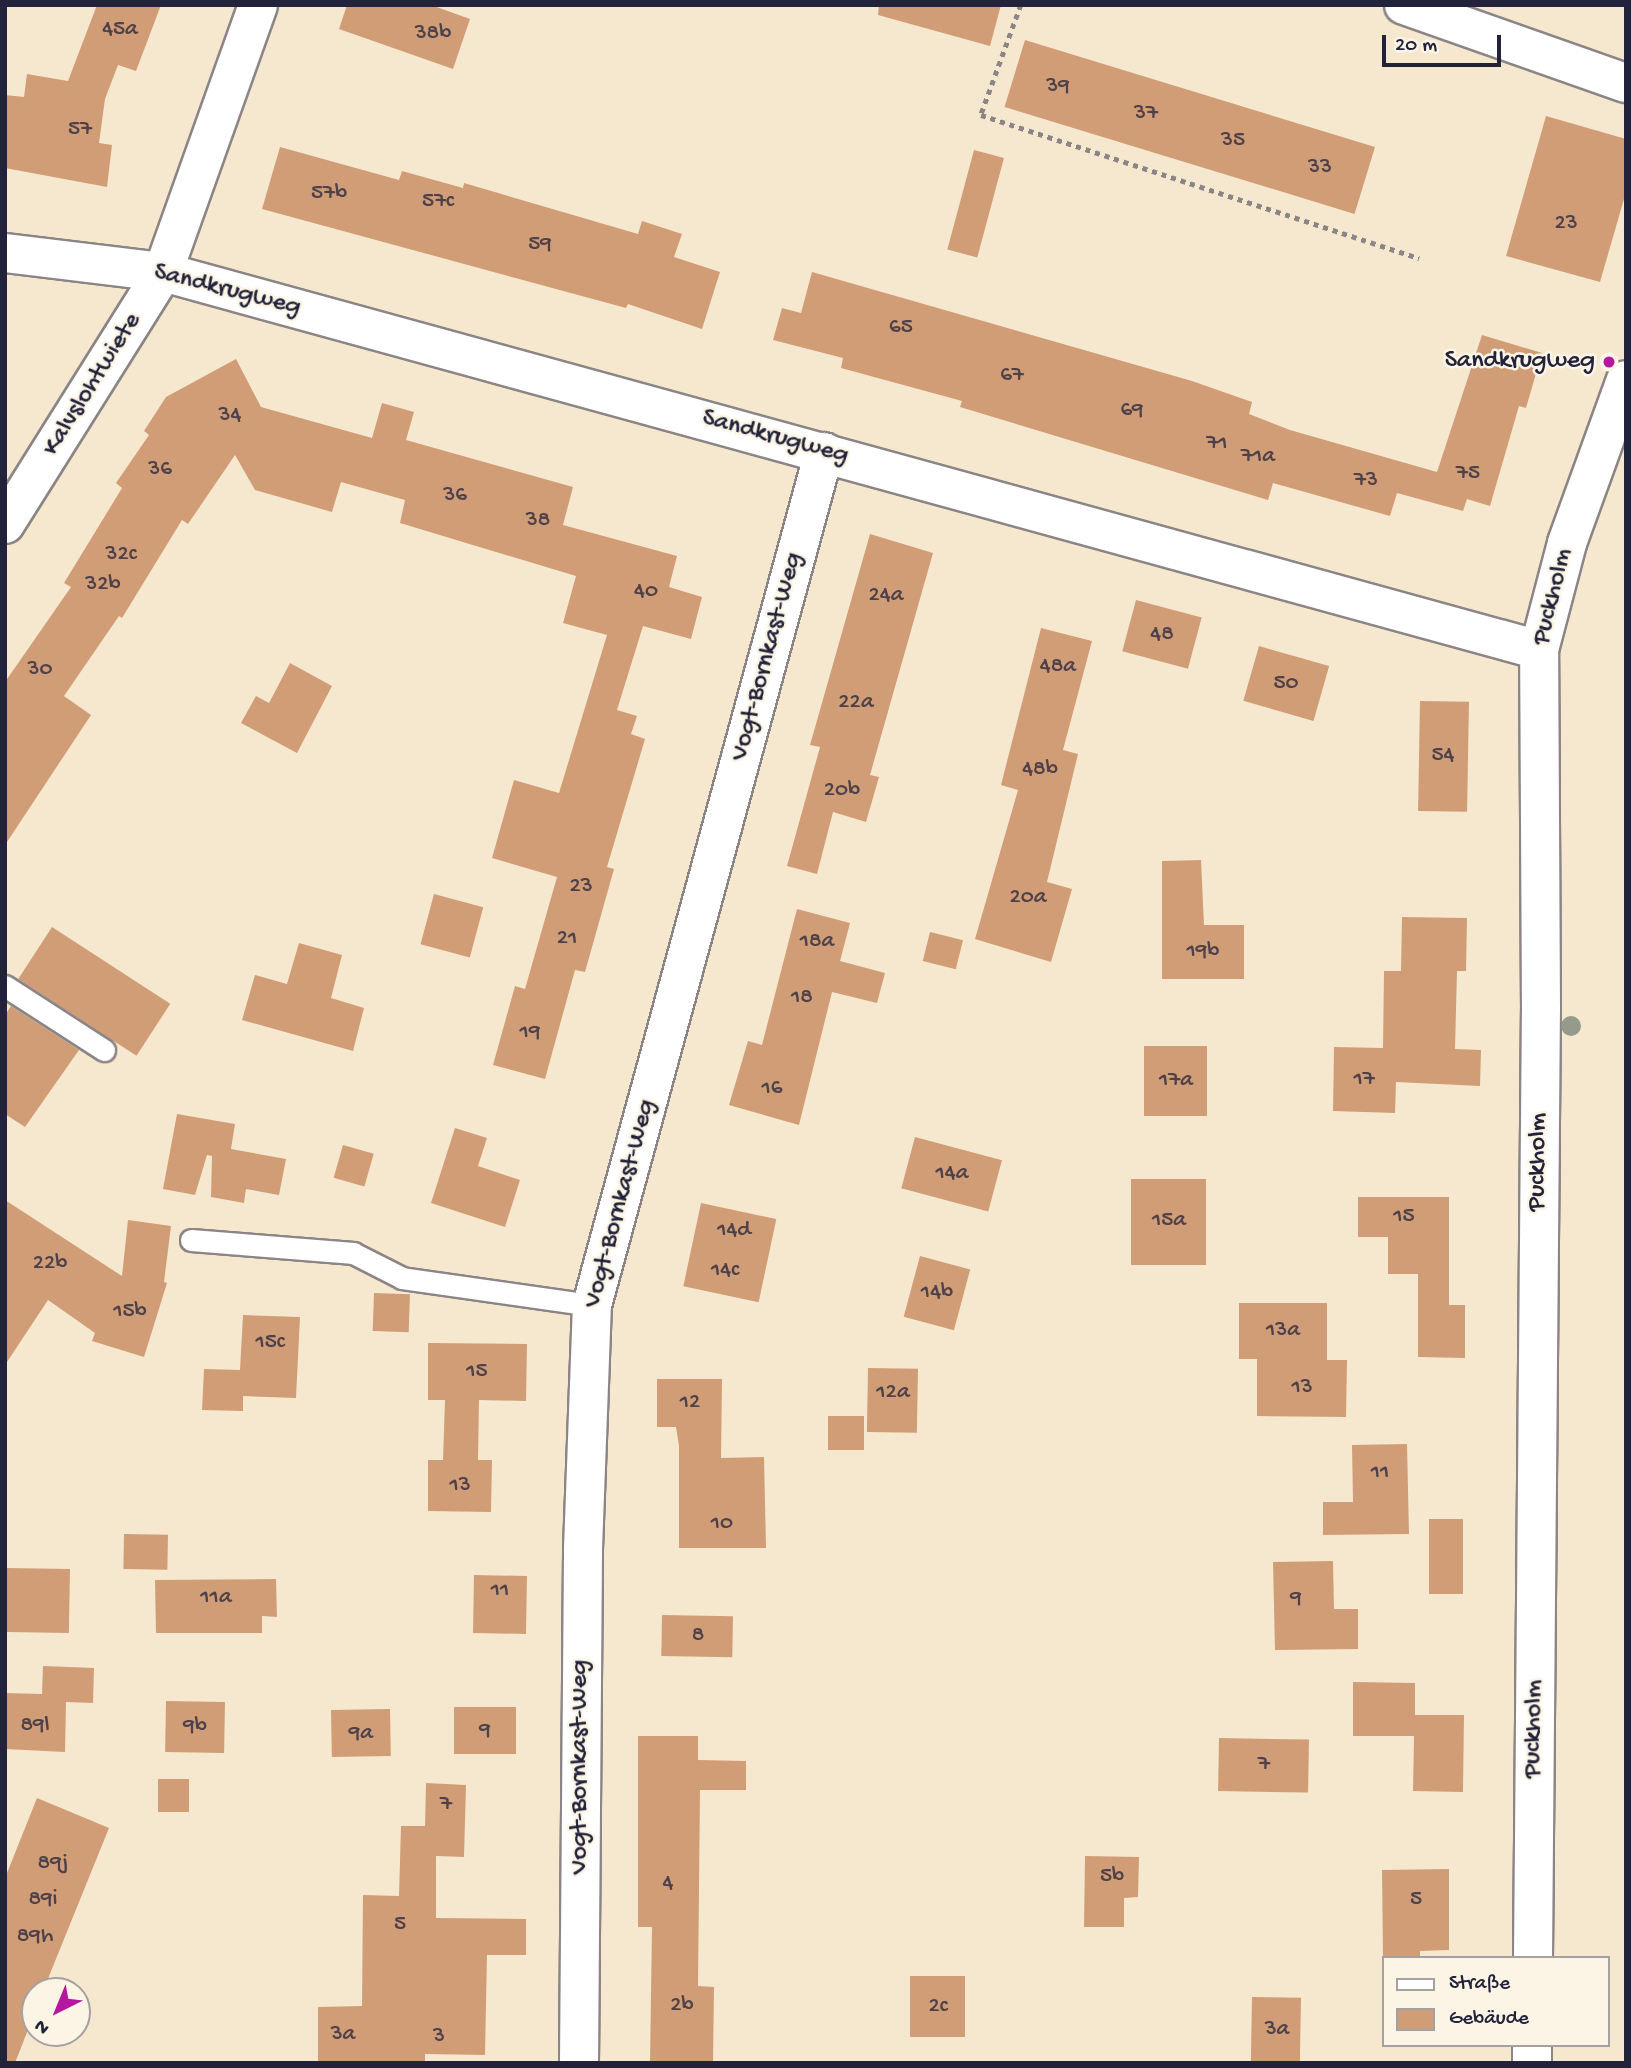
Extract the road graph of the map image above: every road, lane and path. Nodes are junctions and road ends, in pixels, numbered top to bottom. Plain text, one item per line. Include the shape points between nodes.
1 (258, 5) edge
2 (1021, 5) edge
3 (1404, 5) edge
4 (1626, 83) edge
5 (5, 253) edge
6 (1419, 258) dead end
7 (163, 272) junction
8 (1626, 380) edge
9 (824, 452) junction
10 (5, 524) edge
11 (1539, 650) junction
12 (5, 986) edge
13 (104, 1050) dead end
14 (191, 1240) dead end
15 (592, 1305) junction
16 (1533, 1956) edge
17 (579, 2063) edge

1 - 7 street, Kalvslohtwiete
2 - 6 path via 981,115
3 - 4 street
5 - 7 street, Sandkrugweg
7 - 9 street, Sandkrugweg
7 - 10 street, Kalvslohtwiete
8 - 11 street, Puckholm via 1567,543
9 - 11 street, Sandkrugweg
9 - 15 street, Vogt-Bornkast-Weg
11 - 16 street, Puckholm via 1541,1010
12 - 13 lane
14 - 15 lane via 353,1253 402,1278
15 - 17 street, Vogt-Bornkast-Weg via 583,1549

